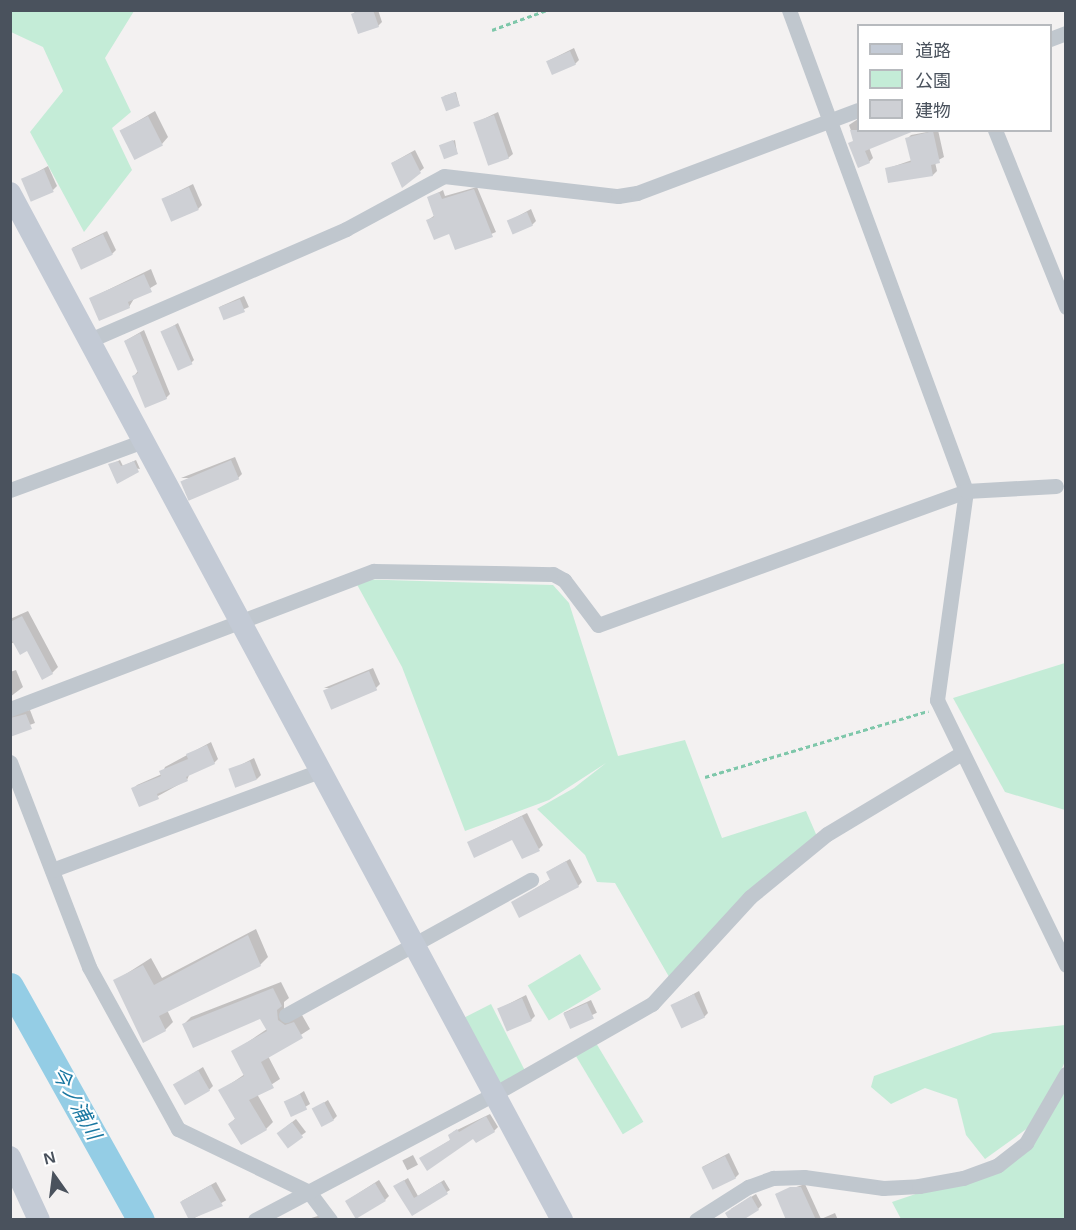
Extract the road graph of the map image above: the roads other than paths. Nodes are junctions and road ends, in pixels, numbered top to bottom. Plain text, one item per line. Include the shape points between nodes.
1 (789, 10) edge
2 (857, 110) edge
3 (829, 121) junction
4 (996, 132) edge
5 (13, 201) edge
6 (1065, 307) edge
7 (90, 340) junction
8 (143, 441) junction
9 (1056, 486) dead end
10 (10, 490) edge
11 (966, 491) junction
12 (239, 622) junction
13 (10, 709) edge
14 (962, 753) junction
15 (10, 762) edge
16 (320, 771) junction
17 (52, 870) junction
18 (531, 880) dead end
19 (414, 944) junction
20 (1065, 965) edge
21 (286, 1014) dead end
22 (1065, 1074) edge
23 (495, 1094) junction
24 (10, 1158) edge
25 (309, 1192) junction
26 (706, 1217) edge
27 (39, 1220) edge
28 (255, 1220) edge
29 (330, 1220) edge
30 (562, 1220) edge

1 - 3 street
2 - 3 street
3 - 7 street via 637,193 618,196 444,176 346,229
3 - 11 street
4 - 6 street
5 - 7 street
7 - 8 street
8 - 10 street
8 - 12 street
9 - 11 street
11 - 12 street via 598,625 564,580 553,574 374,571
11 - 14 street via 937,700
12 - 13 street
12 - 16 street
14 - 20 street
14 - 23 street via 827,834 750,897 652,1004
15 - 17 street
16 - 17 street
16 - 19 street
17 - 25 street via 89,967 178,1129
18 - 19 street
19 - 21 street
19 - 23 street
22 - 26 street via 1026,1143 998,1166 963,1178 883,1188 804,1177 773,1178 748,1186
23 - 25 street
23 - 30 street
24 - 27 street
25 - 28 street
25 - 29 street

